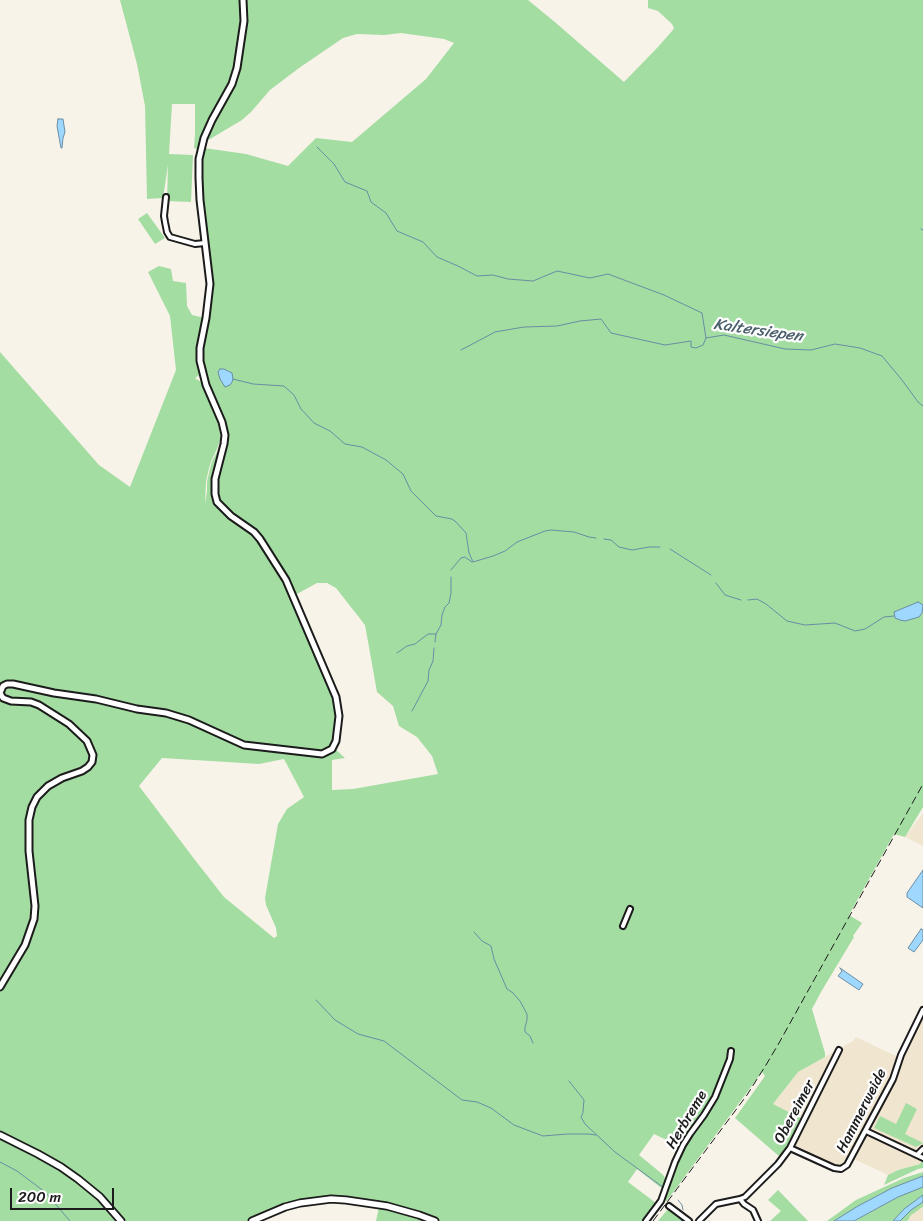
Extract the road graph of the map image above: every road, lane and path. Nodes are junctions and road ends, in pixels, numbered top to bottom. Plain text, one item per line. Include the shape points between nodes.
1 (243, 0) edge
2 (166, 197) dead end
3 (205, 243) junction
4 (630, 909) dead end
5 (622, 926) dead end
6 (0, 987) edge
7 (923, 1010) edge
8 (839, 1050) dead end
9 (731, 1051) dead end
10 (866, 1131) junction
11 (0, 1135) edge
12 (790, 1148) junction
13 (923, 1149) edge
14 (917, 1155) junction
15 (923, 1158) edge
16 (740, 1199) junction
17 (669, 1206) dead end
18 (121, 1221) edge
19 (252, 1221) edge
20 (435, 1221) edge
21 (646, 1221) edge
22 (689, 1221) edge
23 (699, 1221) edge
24 (758, 1221) edge

1 - 3 street via 244,21 237,68 204,138 200,159
2 - 3 street via 164,216 170,237 196,244
3 - 6 street via 210,284 200,361 225,435 215,479 216,498 227,512 260,539 286,580 337,703 339,720 335,744 329,752 318,754 244,745 166,713 13,684 3,686 0,694 6,699 39,705 69,724 87,741 93,755 88,768 48,786 32,807 29,852 34,918 25,945
4 - 5 street
7 - 10 street, Hammerweide
8 - 12 street, Obereimer
9 - 21 street, Herbreme via 715,1097 675,1162 663,1202
10 - 12 street, Hammerweide via 848,1165 841,1169
10 - 14 street
11 - 18 main road via 78,1179
12 - 16 street, Obereimer via 772,1170
13 - 14 street
14 - 15 street
16 - 23 street, Obereimer via 716,1204
16 - 24 street via 753,1210
17 - 22 street
19 - 20 main road via 300,1203 331,1200 387,1206

